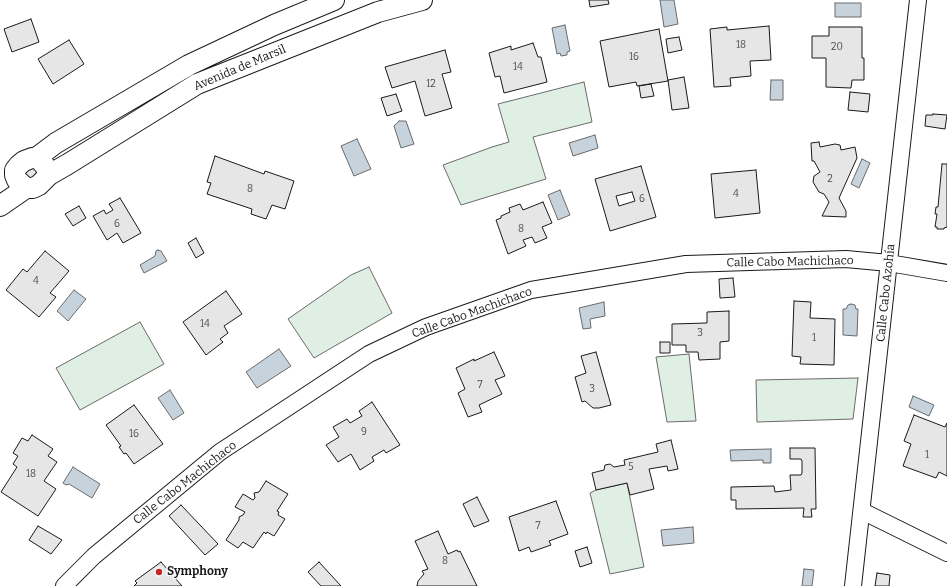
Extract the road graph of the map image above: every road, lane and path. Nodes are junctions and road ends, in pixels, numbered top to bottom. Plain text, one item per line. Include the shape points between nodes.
1 (334, 0) edge
2 (422, 0) edge
3 (918, 0) edge
4 (36, 158) junction
5 (7, 174) edge
6 (49, 174) junction
7 (26, 188) junction
8 (0, 206) edge
9 (889, 263) junction
10 (947, 274) edge
11 (862, 511) junction
12 (947, 553) edge
13 (64, 586) edge
14 (853, 586) edge

1 - 4 street, Avenida de Marsil via 189,65 56,143
2 - 6 street, Avenida de Marsil via 378,12 197,84
3 - 9 street, Calle Cabo Azohía
4 - 5 street, Avenida de Marsil via 24,161
4 - 6 street
5 - 7 street via 15,175
6 - 7 street, Avenida de Marsil via 39,185
7 - 8 street
9 - 10 street, Calle Cabo Machichaco
9 - 11 street, Calle Cabo Azohía
9 - 13 street, Calle Cabo Machichaco via 846,259 686,264 531,290 426,327 369,354 220,452 94,556
11 - 12 street
11 - 14 street, Calle Cabo Azohía

